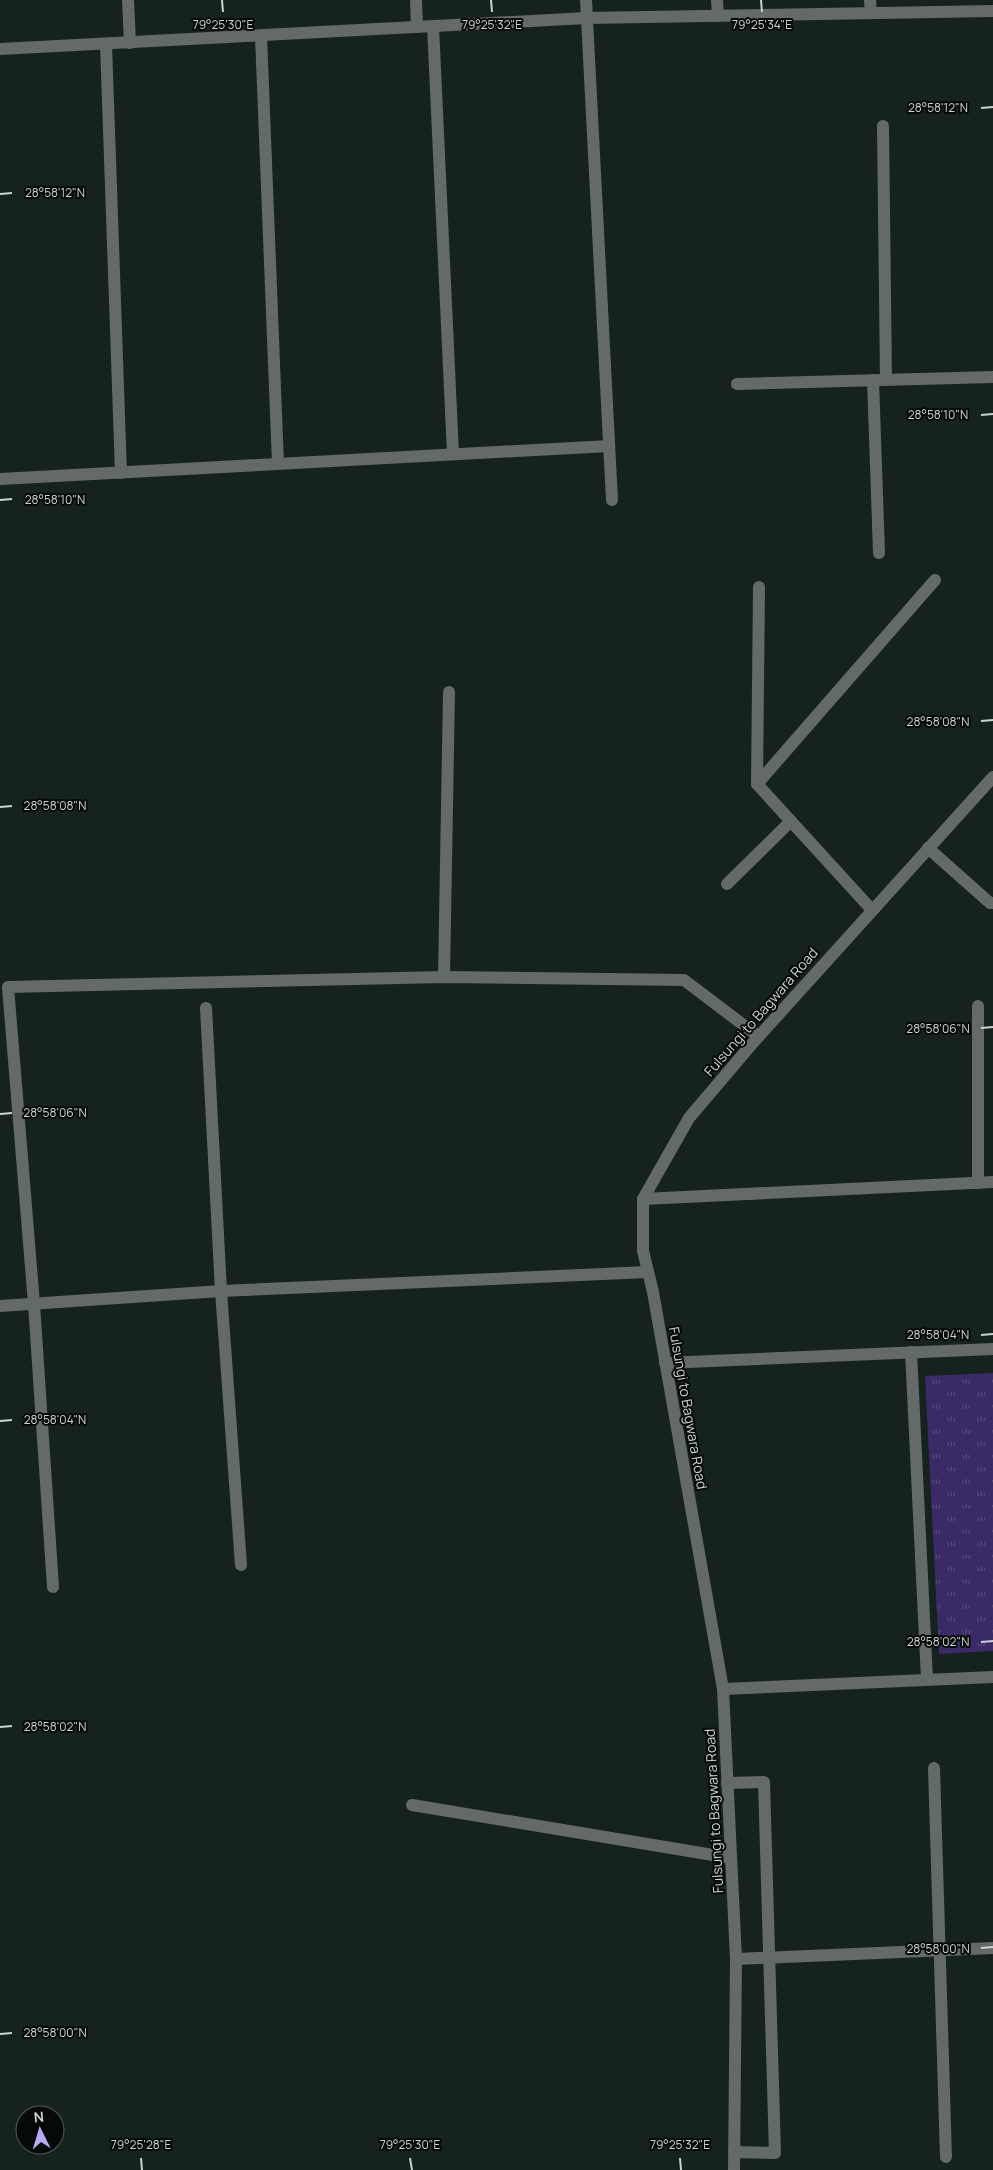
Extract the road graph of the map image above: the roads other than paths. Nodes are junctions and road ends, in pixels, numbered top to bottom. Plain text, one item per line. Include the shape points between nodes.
1 (128, 0) edge
2 (416, 0) edge
3 (586, 0) edge
4 (717, 0) edge
5 (870, 0) edge
6 (993, 11) edge
7 (870, 13) junction
8 (718, 16) junction
9 (587, 18) junction
10 (433, 26) junction
11 (417, 27) junction
12 (261, 36) junction
13 (130, 43) junction
14 (106, 44) junction
15 (0, 49) edge
16 (883, 126) dead end
17 (993, 377) edge
18 (872, 380) junction
19 (886, 380) junction
20 (737, 384) dead end
21 (609, 446) junction
22 (453, 454) junction
23 (278, 464) junction
24 (121, 473) junction
25 (0, 480) edge
26 (612, 500) dead end
27 (879, 553) dead end
28 (935, 580) dead end
29 (759, 587) dead end
30 (449, 692) dead end
31 (993, 777) edge
32 (757, 784) junction
33 (791, 821) junction
34 (928, 848) junction
35 (727, 884) dead end
36 (993, 903) edge
37 (872, 910) junction
38 (444, 977) junction
39 (978, 1006) dead end
40 (206, 1008) dead end
41 (758, 1036) junction
42 (993, 1182) edge
43 (978, 1183) junction
44 (643, 1199) junction
45 (648, 1272) junction
46 (221, 1291) junction
47 (34, 1304) junction
48 (0, 1306) edge
49 (993, 1349) edge
50 (911, 1352) junction
51 (665, 1363) junction
52 (241, 1565) dead end
53 (53, 1587) dead end
54 (993, 1677) edge
55 (927, 1680) junction
56 (723, 1688) junction
57 (934, 1768) dead end
58 (727, 1783) junction
59 (412, 1805) dead end
60 (731, 1858) junction
61 (993, 1948) edge
62 (939, 1950) junction
63 (770, 1957) junction
64 (736, 1958) junction
65 (734, 2152) junction
66 (946, 2157) dead end
67 (734, 2170) edge

1 - 13 street
2 - 11 street
3 - 9 street
4 - 8 street
5 - 7 street
6 - 7 street
7 - 8 street
8 - 9 street
9 - 10 street
9 - 21 street
10 - 11 street
10 - 22 street
11 - 12 street
12 - 13 street
12 - 23 street
13 - 14 street
14 - 15 street
14 - 24 street
16 - 19 street
17 - 19 street
18 - 19 street
18 - 20 street
18 - 27 street
21 - 22 street
21 - 26 street
22 - 23 street
23 - 24 street
24 - 25 street
28 - 32 street
29 - 32 street
30 - 38 street
31 - 34 street, Fulsungi to Bagwara Road
32 - 33 street
33 - 35 street
33 - 37 street
34 - 36 street
34 - 37 street, Fulsungi to Bagwara Road
37 - 41 street, Fulsungi to Bagwara Road
38 - 41 street via 684,980
38 - 47 street via 8,988
39 - 43 street
40 - 46 street
41 - 44 street, Fulsungi to Bagwara Road via 688,1118
42 - 43 street
43 - 44 street
44 - 45 street, Fulsungi to Bagwara Road via 643,1251
45 - 46 street
45 - 51 street, Fulsungi to Bagwara Road
46 - 47 street
46 - 52 street
47 - 48 street
47 - 53 street
49 - 50 street
50 - 51 street
50 - 55 street
51 - 56 street, Fulsungi to Bagwara Road
54 - 55 street
55 - 56 street
56 - 58 street, Fulsungi to Bagwara Road
57 - 62 street
58 - 60 street, Fulsungi to Bagwara Road
58 - 63 street via 764,1782
59 - 60 street
60 - 64 street, Fulsungi to Bagwara Road
61 - 62 street
62 - 63 street
62 - 66 street
63 - 64 street
63 - 65 street via 775,2153
64 - 65 street, Fulsungi to Bagwara Road
65 - 67 street, Fulsungi to Bagwara Road

